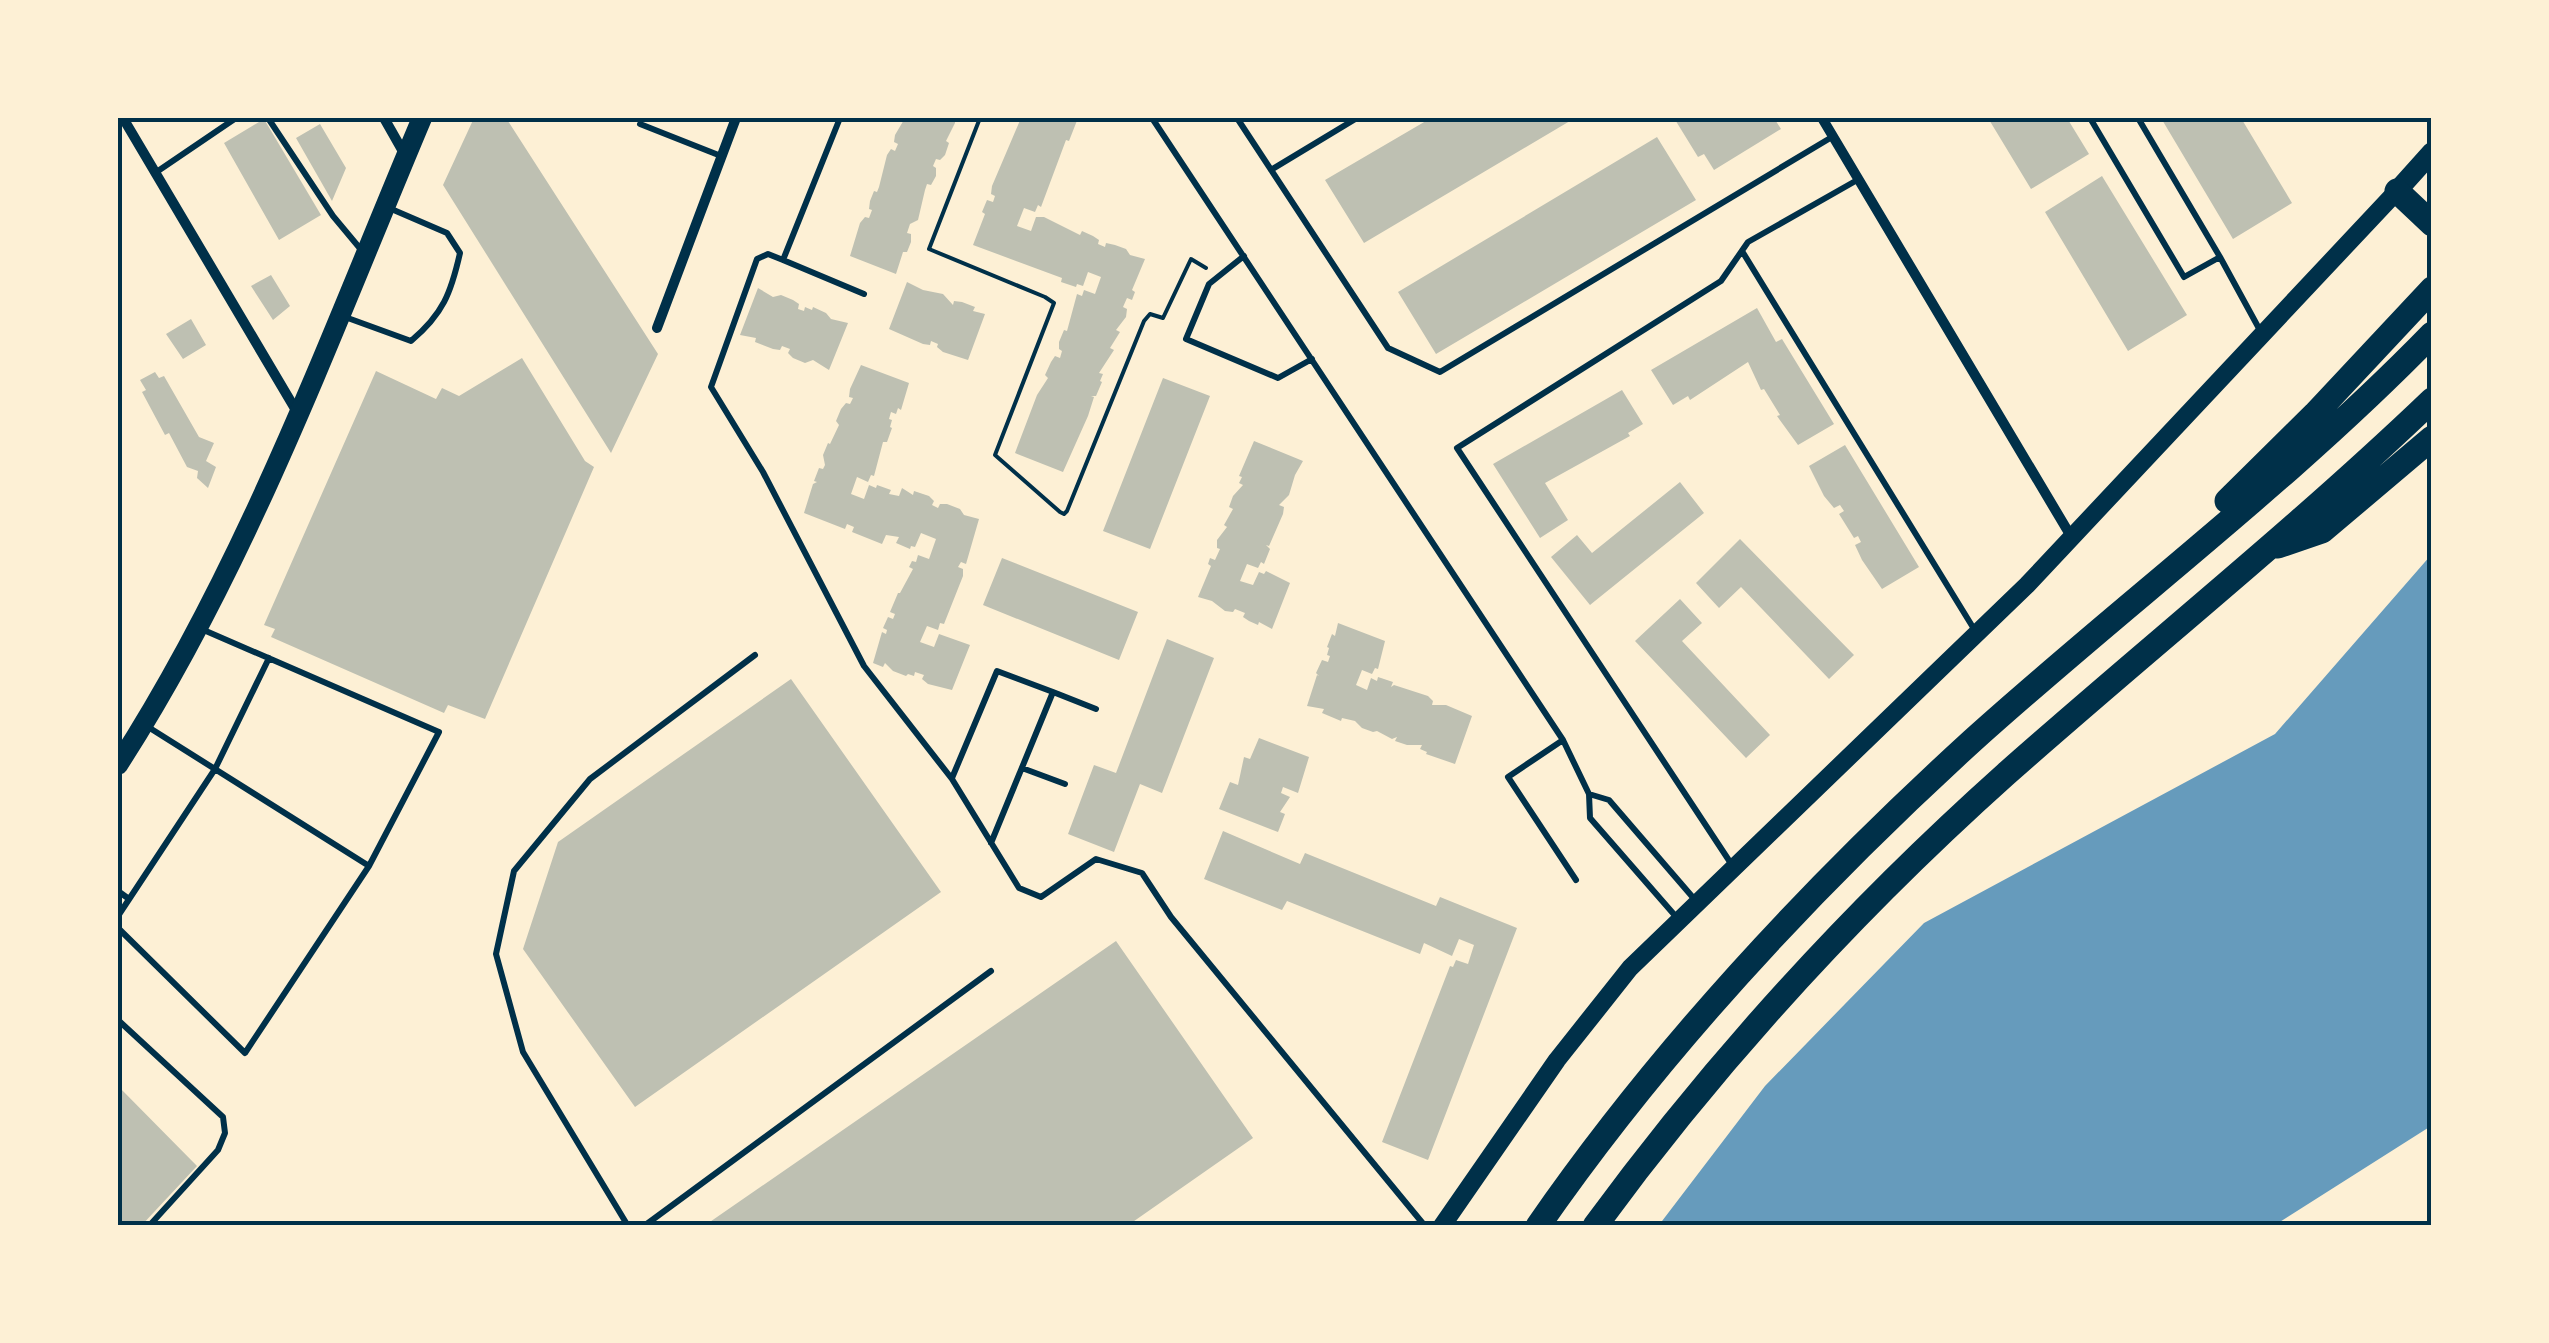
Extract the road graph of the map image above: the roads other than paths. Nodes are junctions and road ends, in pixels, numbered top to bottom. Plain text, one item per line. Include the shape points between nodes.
1 (123, 118) edge
2 (236, 118) edge
3 (268, 118) edge
4 (384, 118) edge
5 (422, 118) edge
6 (736, 118) edge
7 (840, 118) edge
8 (1152, 118) edge
9 (1236, 118) edge
10 (1357, 118) edge
11 (1824, 118) edge
12 (2090, 118) edge
13 (2138, 118) edge
14 (640, 124) dead end
15 (1833, 136) junction
16 (2432, 152) edge
17 (406, 156) junction
18 (722, 156) junction
19 (1271, 170) junction
20 (155, 173) junction
21 (1859, 180) junction
22 (2397, 191) junction
23 (384, 206) junction
24 (2432, 224) edge
25 (1742, 251) junction
26 (364, 253) junction
27 (1244, 256) junction
28 (2220, 257) junction
29 (783, 260) junction
30 (2432, 289) edge
31 (864, 294) dead end
32 (339, 314) junction
33 (656, 328) dead end
34 (2432, 334) edge
35 (2262, 335) junction
36 (1312, 359) junction
37 (2432, 400) edge
38 (297, 413) junction
39 (2432, 438) edge
40 (2072, 538) junction
41 (2264, 551) junction
42 (198, 627) junction
43 (1977, 633) junction
44 (755, 655) dead end
45 (269, 658) junction
46 (2034, 687) junction
47 (1053, 692) junction
48 (1096, 709) dead end
49 (144, 724) junction
50 (1563, 740) junction
51 (118, 765) edge
52 (1022, 768) junction
53 (215, 769) junction
54 (952, 779) junction
55 (1065, 784) dead end
56 (1589, 794) junction
57 (991, 843) junction
58 (369, 866) junction
59 (1732, 866) junction
60 (1576, 880) dead end
61 (118, 891) edge
62 (128, 899) junction
63 (1697, 902) junction
64 (118, 916) edge
65 (1680, 920) junction
66 (118, 928) edge
67 (991, 971) dead end
68 (118, 1020) edge
69 (149, 1226) edge
70 (628, 1226) edge
71 (644, 1226) edge
72 (1425, 1226) edge
73 (1442, 1226) edge
74 (1538, 1226) edge
75 (1595, 1226) edge

1 - 20 street
2 - 20 lane
3 - 26 lane
4 - 17 street
5 - 17 main road
6 - 18 street
7 - 29 lane
8 - 27 lane
9 - 19 lane
10 - 19 lane
11 - 15 street
12 - 28 lane via 2184,277
13 - 28 lane
14 - 18 lane
15 - 19 lane via 1440,372 1388,348
15 - 21 street
16 - 22 main road
17 - 23 main road
18 - 33 street
20 - 38 street
21 - 25 lane
21 - 40 street
22 - 24 highway
22 - 35 street
23 - 26 main road
23 - 32 lane via 447,233 460,253 450,294 411,341
25 - 43 lane
25 - 59 lane via 1721,281 1457,448
26 - 32 main road
27 - 36 lane
27 - 36 lane via 1209,284 1186,340 1278,378
28 - 35 lane
29 - 31 lane
29 - 54 lane via 768,254 757,259 710,388 763,472 864,666
30 - 46 highway via 2316,414
32 - 38 main road
34 - 46 highway via 2303,456
35 - 40 street
36 - 50 lane
37 - 41 highway
38 - 42 main road
39 - 41 highway via 2322,531
40 - 43 street
41 - 75 highway via 2006,774 1881,893 1728,1058
42 - 45 lane
42 - 49 main road
43 - 59 street
44 - 70 lane via 590,779 514,871 496,954 523,1052
45 - 53 lane
45 - 58 lane via 440,732
46 - 74 highway via 1860,848 1746,966
47 - 48 lane
47 - 52 lane
47 - 54 lane via 997,672
49 - 51 main road
49 - 53 lane
50 - 56 lane
50 - 60 lane via 1508,777
52 - 55 lane
52 - 57 lane
53 - 58 lane
53 - 62 lane
54 - 57 lane
56 - 63 lane via 1609,800
56 - 65 lane via 1590,818
57 - 72 lane via 1019,888 1040,896 1096,859 1142,873
58 - 66 lane via 246,1054
59 - 63 street
61 - 62 lane
62 - 64 lane
63 - 65 street
65 - 73 street via 1630,968 1556,1060
67 - 71 lane
68 - 69 lane via 223,1117 218,1150

